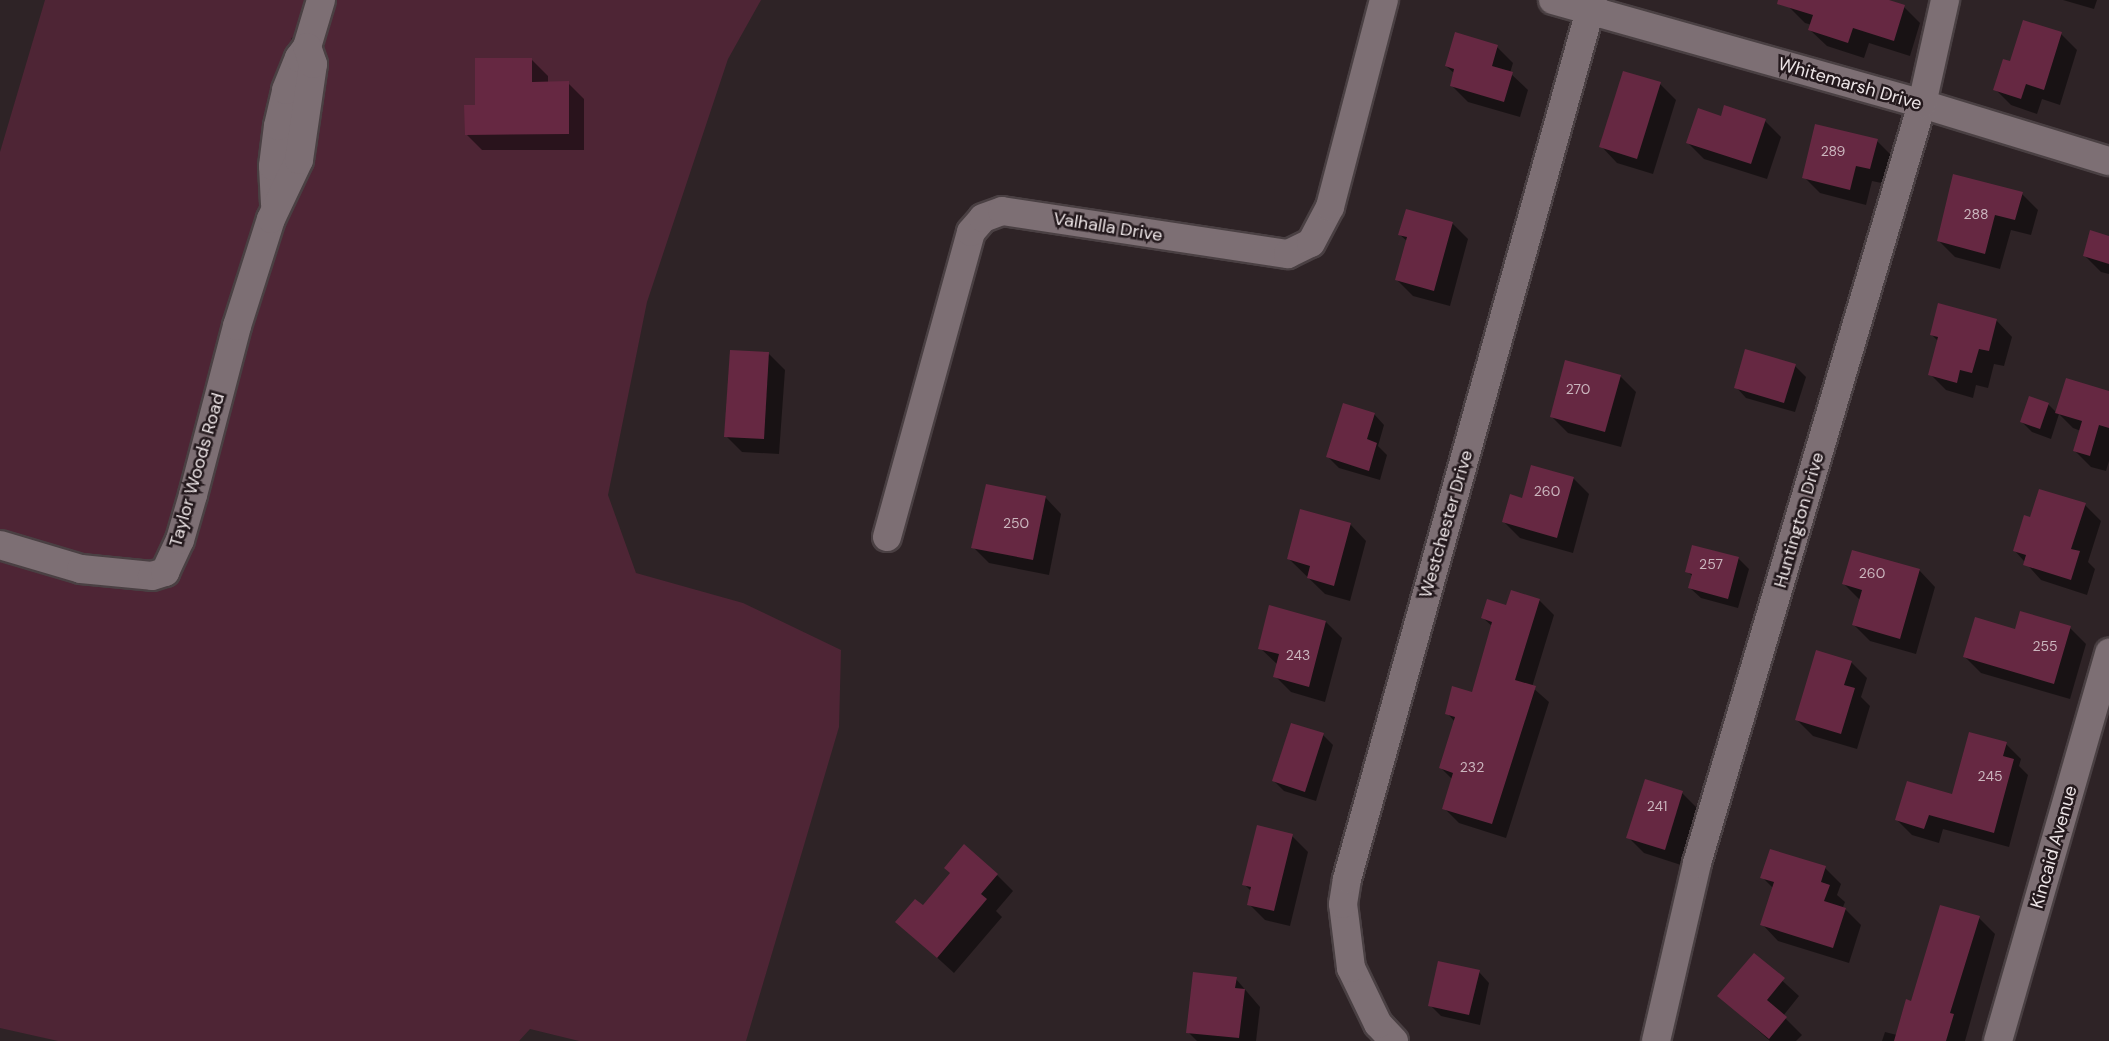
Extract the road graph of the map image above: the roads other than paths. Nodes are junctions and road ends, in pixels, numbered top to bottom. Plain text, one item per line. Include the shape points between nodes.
1 (321, 0) edge
2 (1384, 0) edge
3 (1553, 0) edge
4 (1945, 0) edge
5 (1591, 6) edge
6 (1922, 104) junction
7 (2109, 161) edge
8 (887, 537) dead end
9 (0, 545) edge
10 (2109, 653) edge
11 (1394, 1041) edge
12 (1656, 1041) edge
13 (1998, 1041) edge

1 - 9 street, Taylor Woods Road via 307,47 313,64 299,160 275,204 193,495 165,572 152,576 81,569
2 - 8 street, Valhalla Drive via 1330,207 1311,243 1288,254 1002,211 983,218 971,232
3 - 5 street
4 - 6 street, Huntington Drive
5 - 6 street, Whitemarsh Drive
5 - 11 street, Westchester Drive via 1347,879 1343,904 1351,968 1378,1024
6 - 7 street, Whitemarsh Drive
6 - 12 street, Huntington Drive via 1697,863
10 - 13 street, Kincaid Avenue

